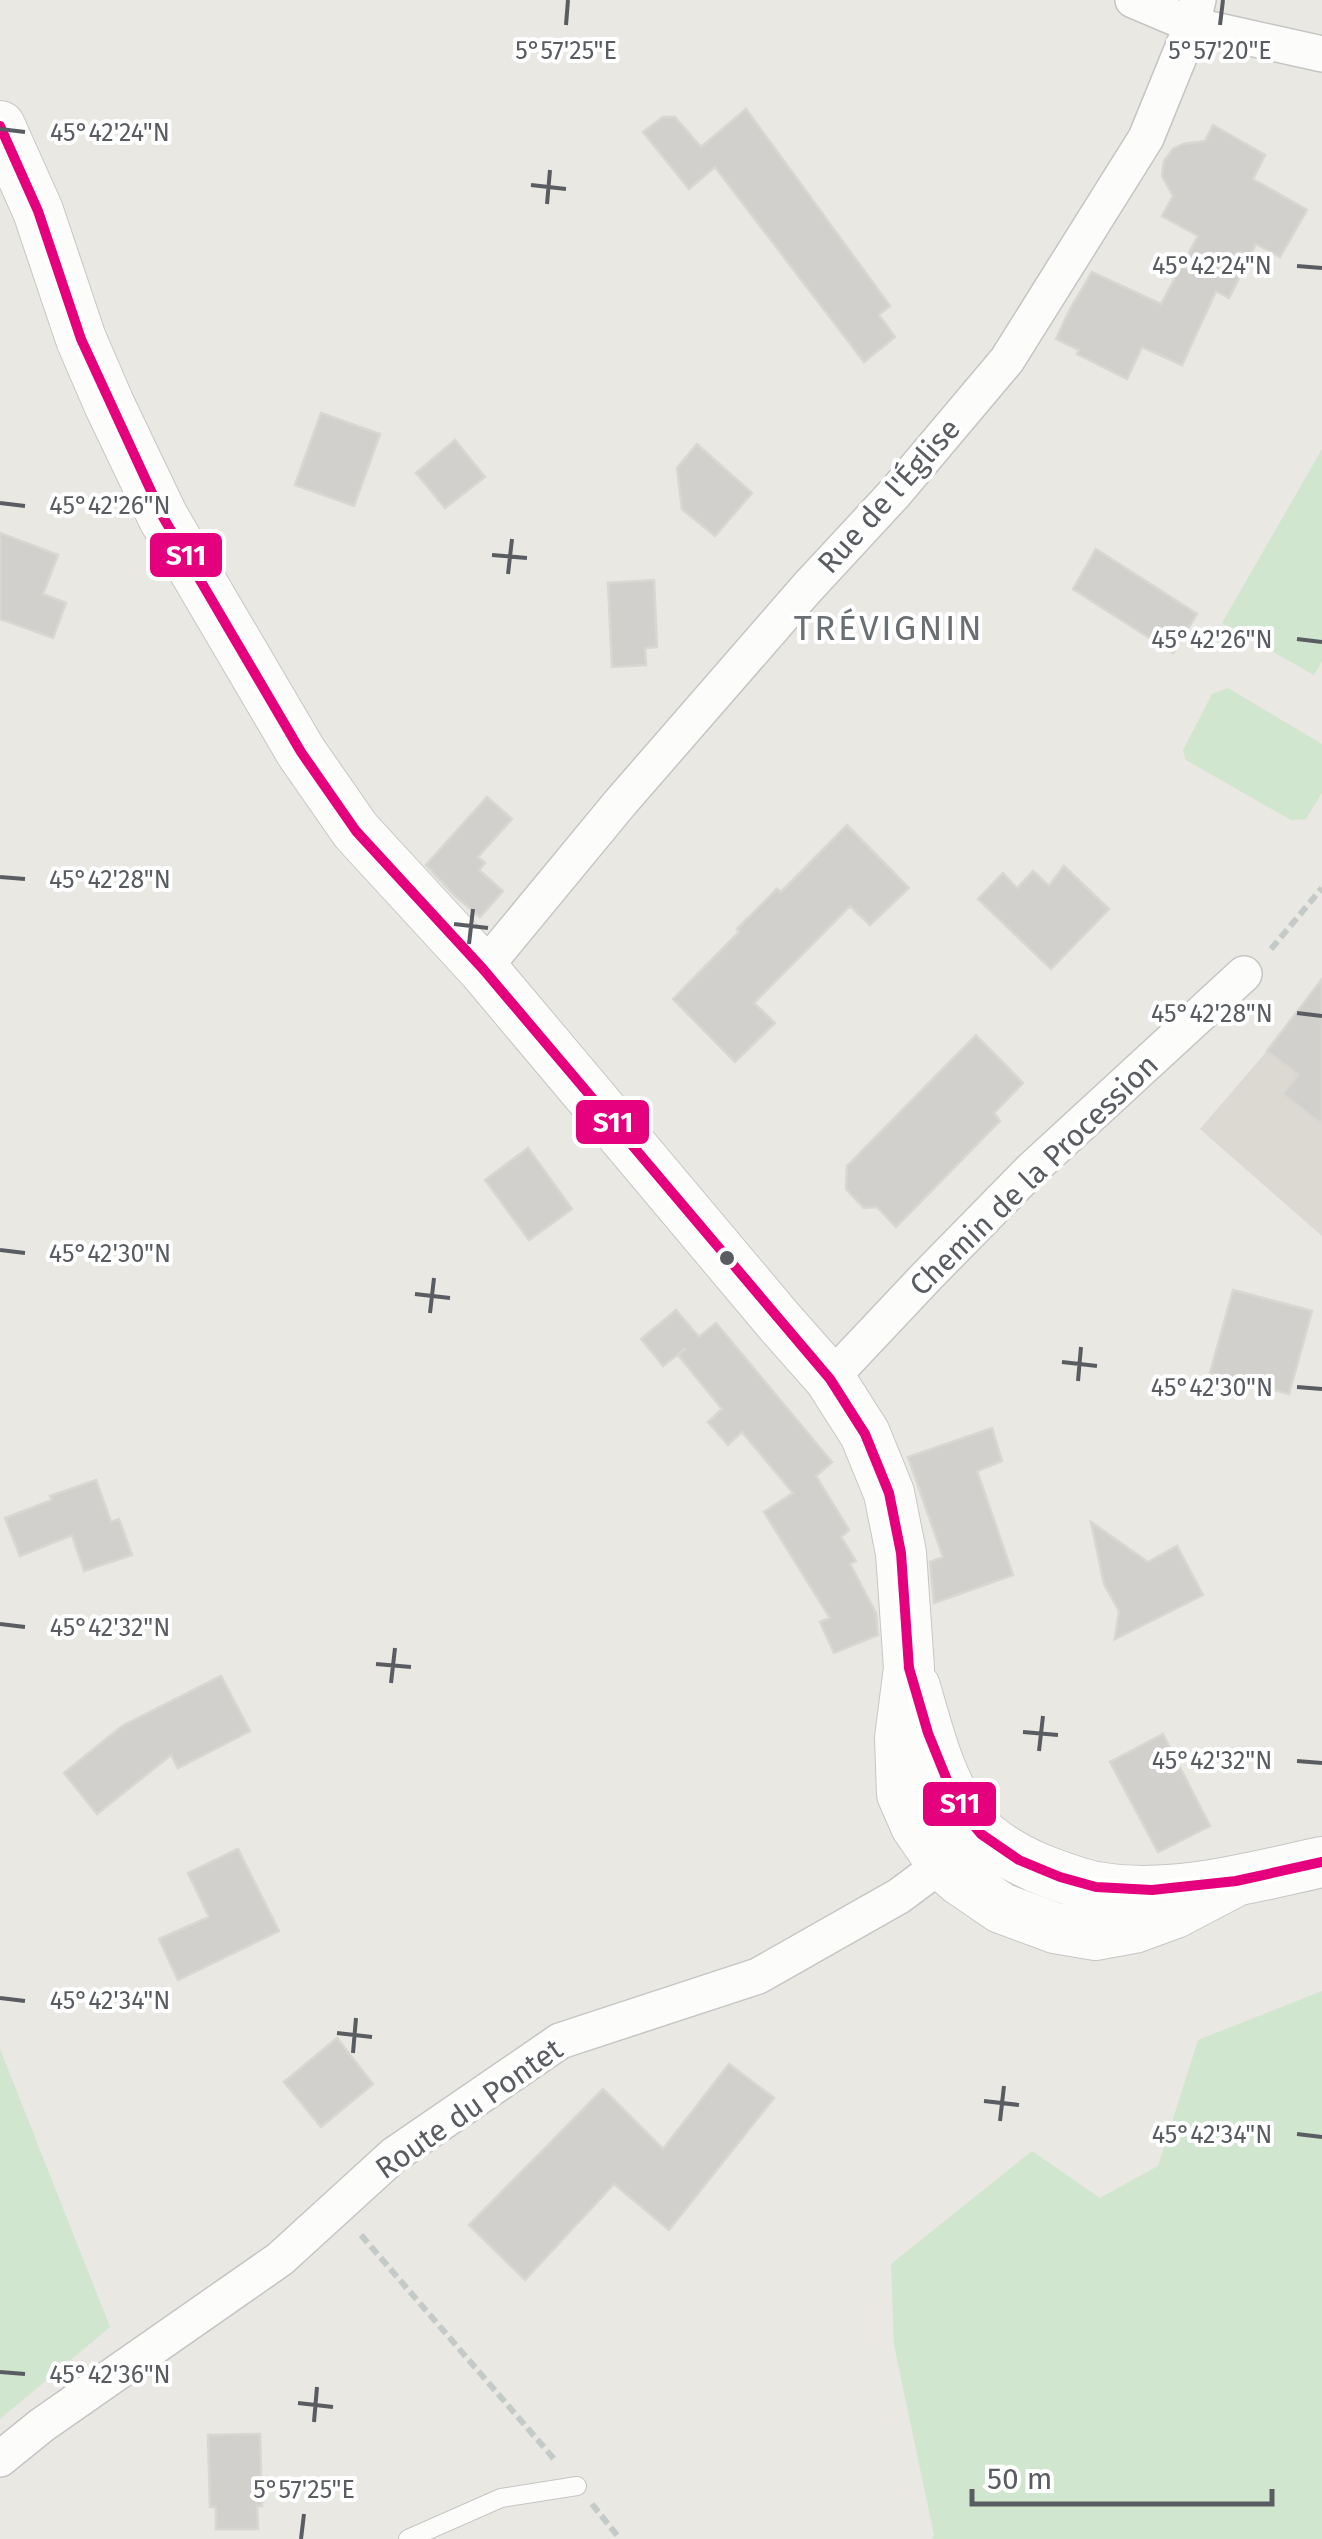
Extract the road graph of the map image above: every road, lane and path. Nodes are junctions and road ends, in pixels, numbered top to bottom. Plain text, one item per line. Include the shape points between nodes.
1 (1133, 0) edge
2 (1195, 13) edge
3 (1322, 54) edge
4 (0, 126) edge
5 (1322, 888) edge
6 (483, 969) junction
7 (1244, 974) joint
8 (830, 1378) junction
9 (909, 1668) junction
10 (981, 1834) junction
11 (1322, 1862) edge
12 (943, 1865) junction
13 (1236, 1881) junction
14 (337, 2207) junction
15 (0, 2459) edge
16 (577, 2486) junction
17 (408, 2539) edge
18 (620, 2539) edge

1 - 2 street
2 - 3 street
2 - 6 street, Rue de l'Église via 1146,138 1007,360
4 - 6 main road via 88,355 163,517 356,831
5 - 7 path
6 - 8 main road
7 - 8 street, Chemin de la Procession via 1030,1172
8 - 9 main road via 865,1434 889,1493
9 - 10 main road via 949,1785
9 - 12 main road via 900,1738 902,1794
10 - 12 street, Route du Pontet
10 - 13 main road via 1019,1860 1096,1887 1152,1890
11 - 13 main road
12 - 13 main road via 1002,1908 1054,1928 1096,1934 1134,1928
12 - 14 street, Route du Pontet via 758,1976 560,2041 394,2156
14 - 15 street, Route du Pontet via 280,2259
14 - 16 path
16 - 17 lane via 501,2498
16 - 18 path

